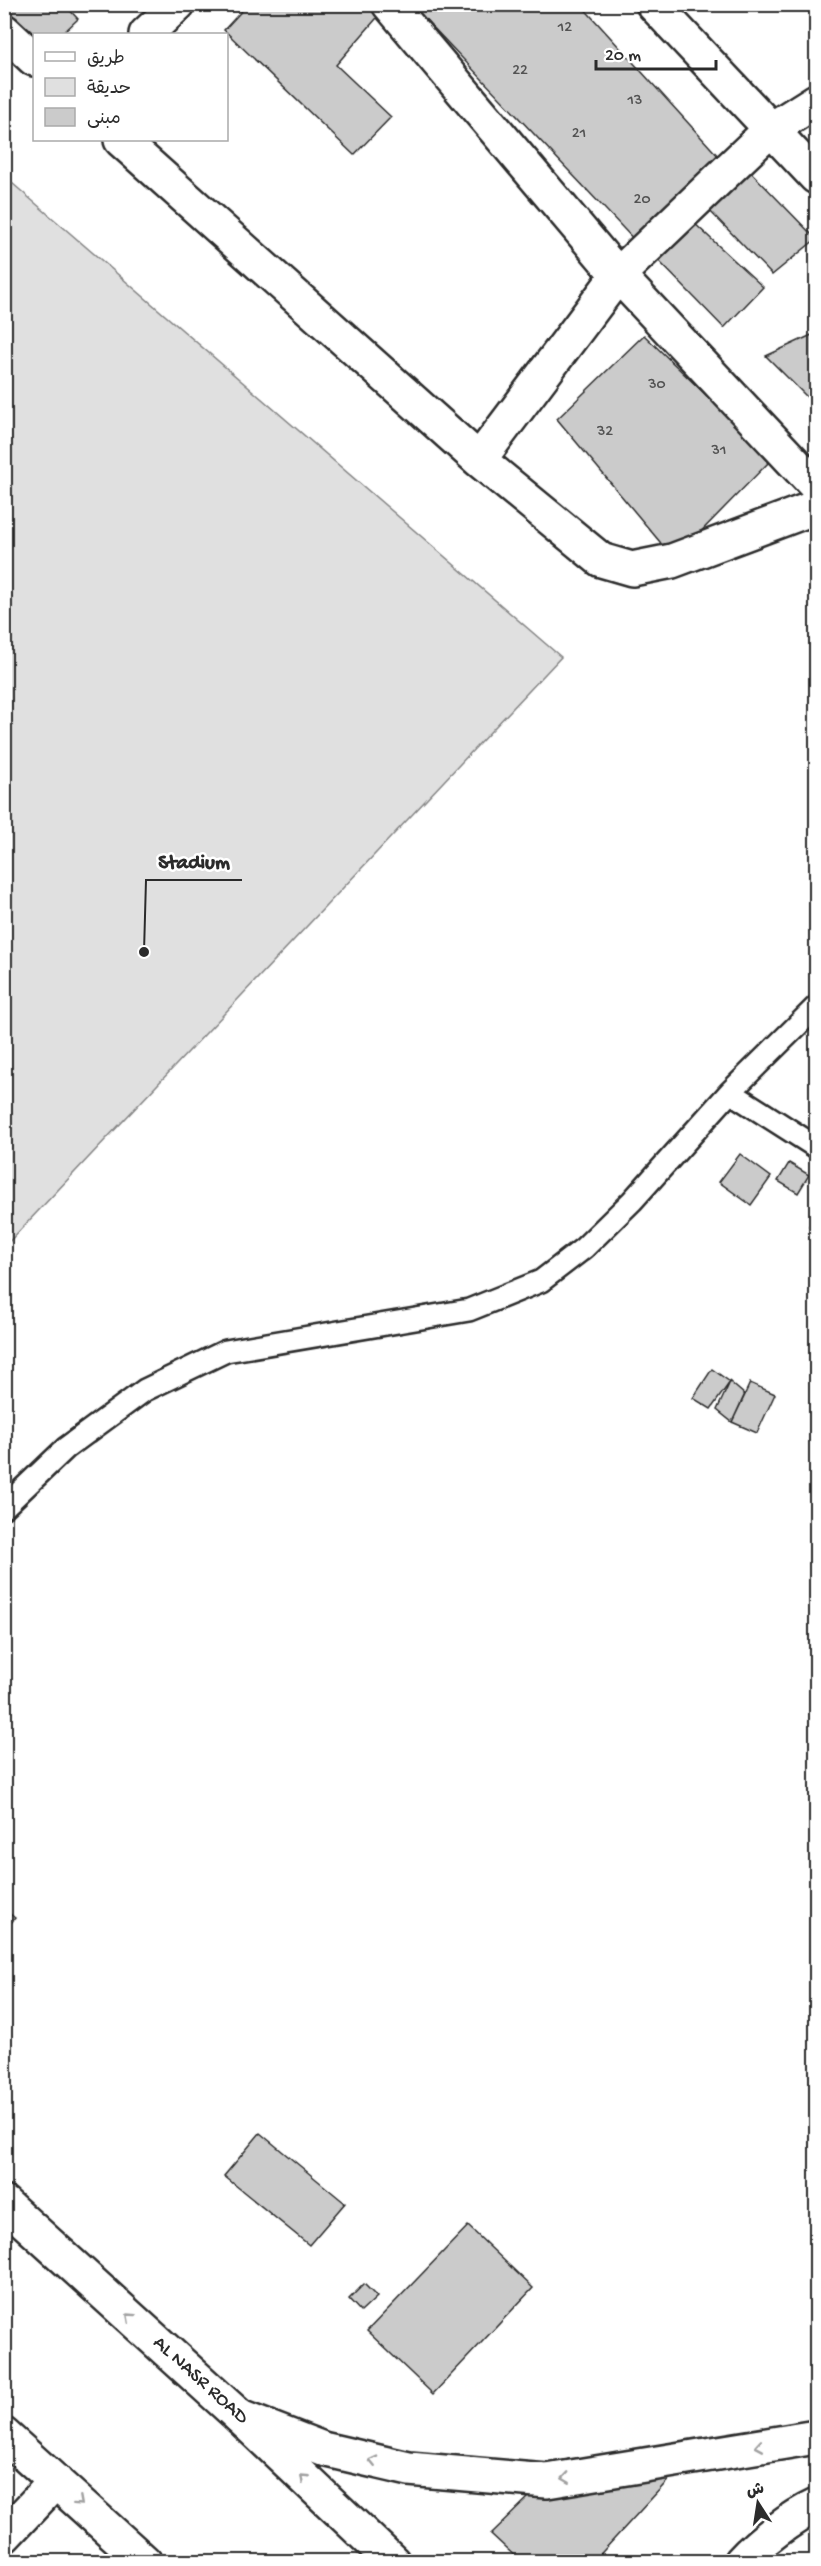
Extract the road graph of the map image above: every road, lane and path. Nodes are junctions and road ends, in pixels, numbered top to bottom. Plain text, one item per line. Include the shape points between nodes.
1 (178, 4) edge
2 (389, 4) edge
3 (653, 4) edge
4 (4, 31) edge
5 (147, 33) edge
6 (33, 58) edge
7 (816, 101) edge
8 (770, 130) junction
9 (122, 141) edge
10 (816, 177) edge
11 (618, 275) junction
12 (479, 460) junction
13 (816, 486) edge
14 (816, 507) edge
15 (816, 1007) edge
16 (730, 1092) junction
17 (816, 1147) edge
18 (4, 1508) edge
19 (4, 2203) edge
20 (240, 2417) junction
21 (4, 2435) edge
22 (816, 2437) edge
23 (56, 2481) junction
24 (816, 2506) edge
25 (4, 2536) edge
26 (145, 2562) edge
27 (393, 2562) edge
28 (741, 2562) edge

1 - 5 street
2 - 11 street
3 - 8 street
4 - 6 street
7 - 8 street
8 - 10 street
8 - 11 street
9 - 12 street
11 - 12 street
11 - 13 street
12 - 14 street via 601,560 632,569 672,561
15 - 16 lane
16 - 17 lane
16 - 18 lane via 632,1201 584,1248 541,1281 469,1310 226,1351 145,1390 66,1448
20 -> 19 street, AL NASR ROAD
22 -> 20 street via 546,2481 409,2469 323,2449
27 -> 20 street, AL NASR ROAD
21 - 23 street
23 - 25 street
23 -> 26 street
24 - 28 street via 750,2551

